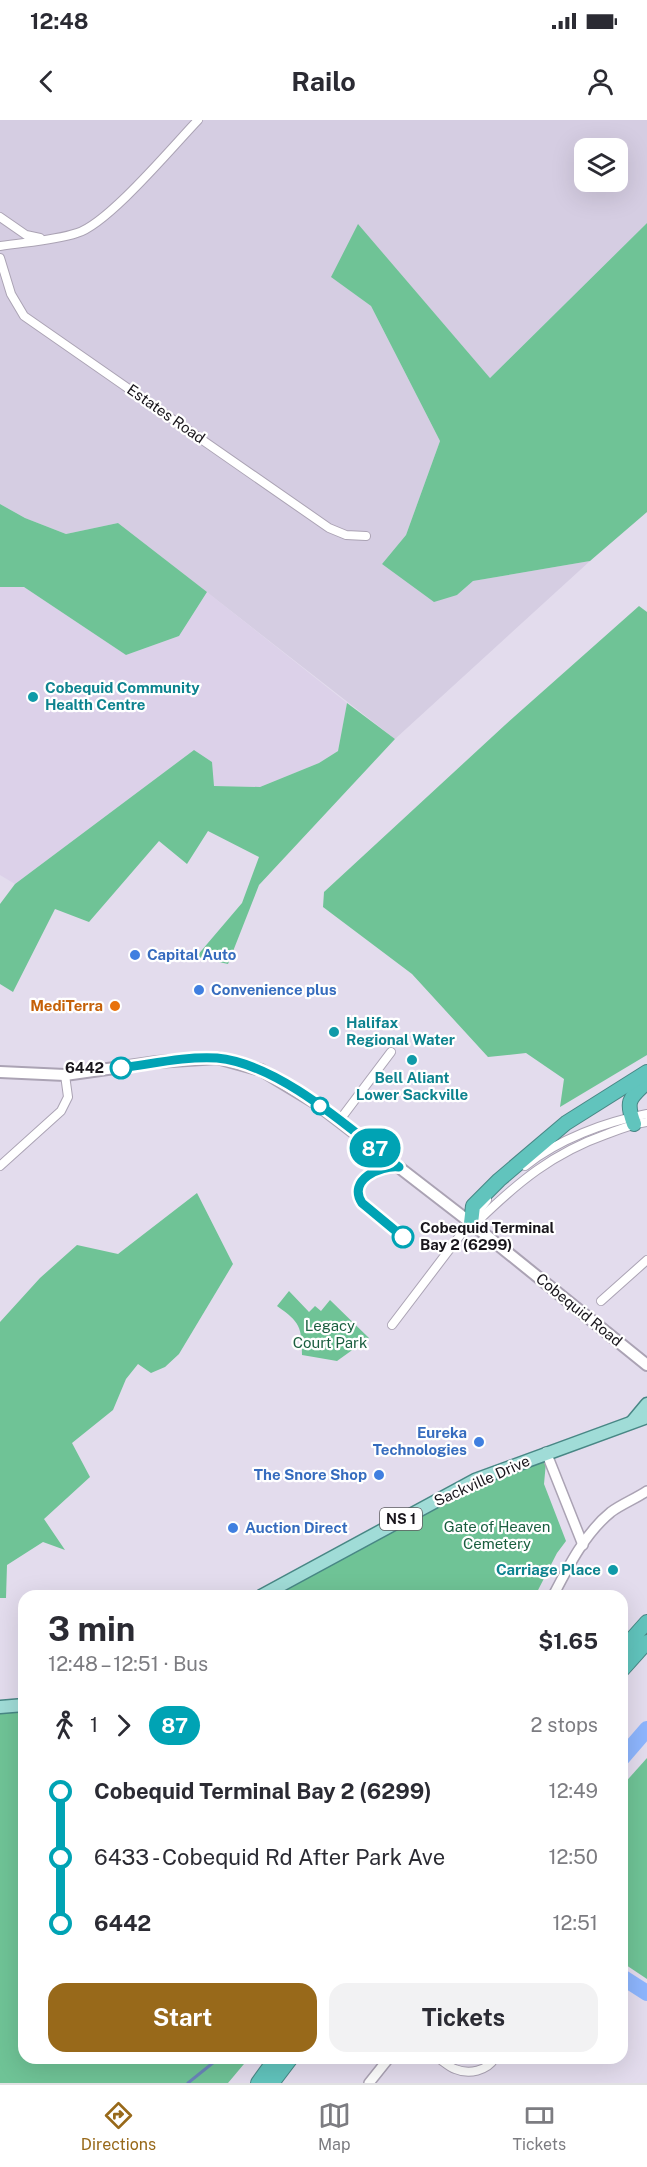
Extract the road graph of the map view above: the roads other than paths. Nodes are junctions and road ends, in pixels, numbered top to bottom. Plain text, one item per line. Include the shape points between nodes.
1 (198, 120) edge
2 (0, 217) edge
3 (44, 239) junction
4 (0, 246) edge
5 (0, 258) edge
6 (366, 537) dead end
7 (391, 1052) dead end
8 (0, 1072) edge
9 (647, 1072) edge
10 (65, 1075) junction
11 (647, 1082) edge
12 (647, 1114) edge
13 (339, 1120) junction
14 (638, 1121) edge
15 (0, 1166) edge
16 (471, 1223) junction
17 (647, 1260) edge
18 (601, 1301) dead end
19 (392, 1325) dead end
20 (647, 1365) edge
21 (647, 1404) edge
22 (647, 1417) edge
23 (631, 1423) junction
24 (546, 1452) junction
25 (647, 1491) edge
26 (583, 1545) junction
27 (272, 1590) edge
28 (557, 1590) edge
29 (647, 1622) edge
30 (647, 1642) edge
31 (628, 1643) edge
32 (647, 1650) edge
33 (628, 1665) edge
34 (628, 1667) edge
35 (18, 1705) edge
36 (0, 1707) edge
37 (272, 2064) edge
38 (286, 2064) edge
39 (384, 2064) edge
40 (447, 2064) edge
41 (491, 2064) edge
42 (258, 2083) edge
43 (272, 2083) edge
44 (369, 2083) edge

1 - 3 street via 92,227
2 - 3 street via 26,235
3 - 4 street
5 - 6 street, Estates Road via 11,294 24,316 329,528
7 - 13 street
8 - 10 main road, Cobequid Road
9 - 16 highway via 566,1123 499,1179 473,1206
10 - 13 main road, Cobequid Road via 217,1058 261,1070
10 - 15 street via 68,1097 61,1111
11 - 14 highway via 630,1100
12 - 14 street
13 - 16 main road, Cobequid Road
14 - 16 street via 594,1128 532,1160 499,1187
16 - 19 street
16 - 20 main road, Cobequid Road
17 - 18 street
21 - 23 main road
22 - 23 main road, Sackville Drive / NS 1
23 - 24 main road, Sackville Drive / NS 1
24 - 26 street
24 - 27 main road, Sackville Drive / NS 1 via 456,1489
25 - 26 street via 610,1514
26 - 28 street
29 - 31 highway
30 - 33 highway
32 - 34 highway
35 - 36 main road
37 - 42 highway
38 - 43 highway
39 - 44 street
40 - 41 street via 468,2072

